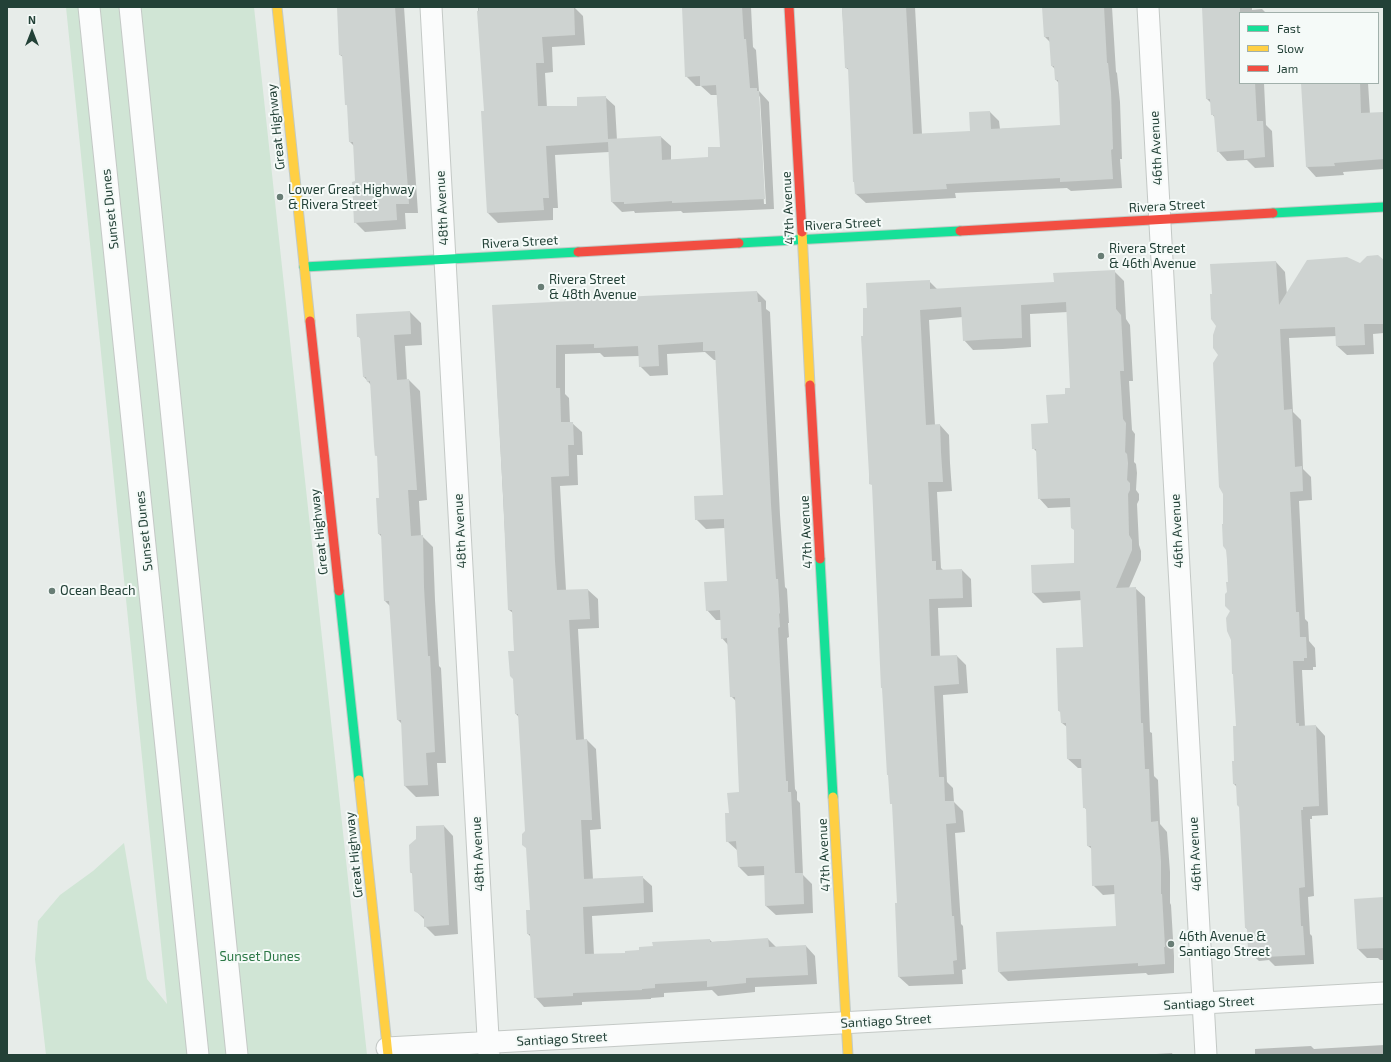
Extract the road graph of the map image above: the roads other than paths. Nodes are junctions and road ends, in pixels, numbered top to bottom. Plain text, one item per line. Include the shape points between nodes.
1 (90, 7) edge
2 (130, 7) edge
3 (277, 7) edge
4 (431, 7) edge
5 (790, 7) edge
6 (1148, 7) edge
7 (1384, 207) edge
8 (1160, 220) junction
9 (802, 239) junction
10 (445, 260) junction
11 (304, 267) junction
12 (1384, 993) edge
13 (1204, 1003) junction
14 (846, 1023) junction
15 (489, 1049) edge
16 (388, 1052) edge
17 (198, 1055) edge
18 (237, 1055) edge
19 (848, 1055) edge
20 (1206, 1055) edge

1 - 17 street, Sunset Dunes
2 - 18 street
3 - 11 street, Great Highway
4 - 10 street, 48th Avenue
5 - 9 street, 47th Avenue
6 - 8 street, 46th Avenue
7 - 8 street, Rivera Street
8 - 9 street, Rivera Street
8 - 13 street, 46th Avenue
9 - 10 street, Rivera Street
9 - 14 street, 47th Avenue
10 - 11 street, Rivera Street
10 - 15 street, 48th Avenue
11 - 16 street, Great Highway
12 - 13 street, Santiago Street
13 - 14 street, Santiago Street
13 - 20 street, 46th Avenue
14 - 15 street, Santiago Street
14 - 19 street, 47th Avenue
15 - 16 street, Santiago Street

